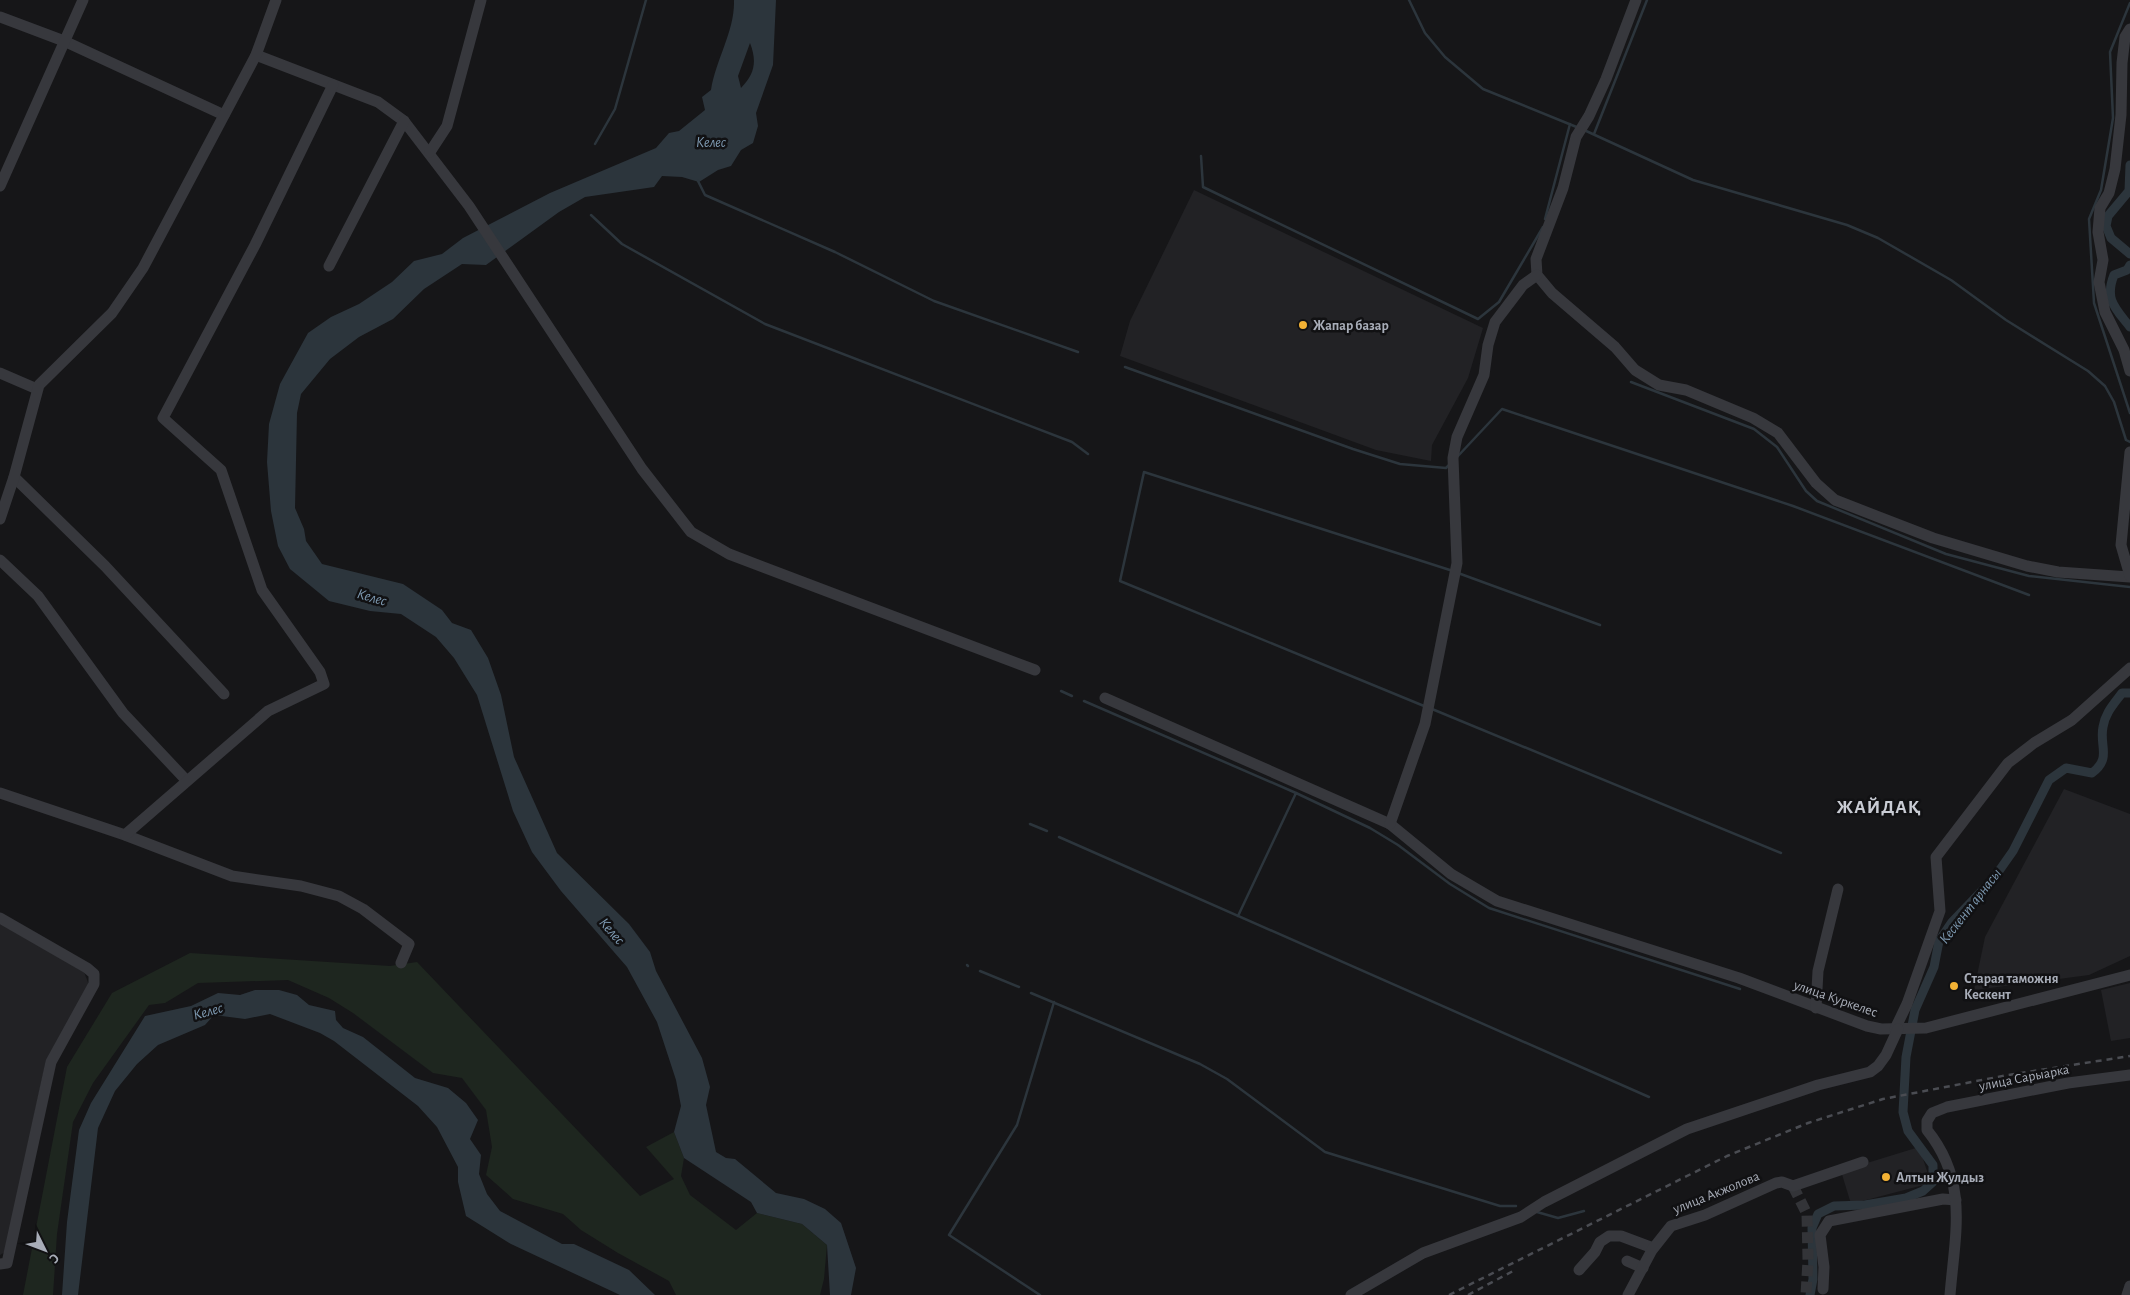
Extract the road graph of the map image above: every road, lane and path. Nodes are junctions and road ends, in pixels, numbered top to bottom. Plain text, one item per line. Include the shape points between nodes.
1 (83, 0) edge
2 (276, 0) edge
3 (481, 0) edge
4 (1636, 0) edge
5 (0, 17) edge
6 (2130, 29) edge
7 (64, 41) junction
8 (256, 55) junction
9 (333, 85) junction
10 (224, 115) junction
11 (404, 121) junction
12 (430, 152) junction
13 (0, 186) edge
14 (329, 266) dead end
15 (1536, 275) junction
16 (2130, 371) edge
17 (0, 373) edge
18 (37, 389) junction
19 (2130, 452) edge
20 (14, 476) junction
21 (0, 519) edge
22 (0, 560) edge
23 (2130, 576) edge
24 (2130, 668) edge
25 (1035, 670) dead end
26 (224, 694) dead end
27 (1105, 698) dead end
28 (186, 780) junction
29 (0, 792) edge
30 (1390, 824) junction
31 (125, 835) junction
32 (1838, 890) dead end
33 (0, 918) edge
34 (401, 963) dead end
35 (2130, 974) edge
36 (1816, 1008) junction
37 (1900, 1029) junction
38 (2130, 1075) edge
39 (1863, 1162) dead end
40 (1956, 1200) junction
41 (1653, 1248) junction
42 (1627, 1261) dead end
43 (0, 1264) edge
44 (1643, 1268) junction
45 (1579, 1270) dead end
46 (2130, 1286) edge
47 (1823, 1289) dead end
48 (1350, 1295) edge
49 (1628, 1295) edge
50 (1950, 1295) edge
51 (2127, 1295) edge

1 - 7 street
2 - 8 street
3 - 12 street via 448,126
4 - 15 street via 1606,79 1576,137 1562,188 1536,259
5 - 7 street
6 - 16 street via 2125,37 2122,63 2115,168 2100,208 2098,232 2103,260 2099,282 2105,312 2124,350
7 - 10 street
7 - 13 street
8 - 9 street
8 - 10 street
9 - 11 street via 378,102
9 - 28 street via 255,245 162,418 221,470 262,590 320,672 324,684 268,711
10 - 18 street via 143,268 112,313
11 - 12 street
11 - 14 street
12 - 25 street via 642,469 692,532 728,554
15 - 23 street via 1636,370 1659,385 1686,390 1753,418 1778,433 1816,483 1835,500 1933,538 2027,566 2058,572
15 - 30 street via 1523,285 1496,322 1488,344 1484,375 1457,437 1453,458 1457,564 1425,724
17 - 18 street
18 - 20 street
19 - 23 street via 2121,545
20 - 21 street
20 - 26 street via 105,566
22 - 28 street via 38,596 123,713
24 - 37 street via 2072,720 2008,763 1936,858 1940,911
27 - 30 street, улица Куркелес
28 - 31 street
29 - 31 street
30 - 36 street, улица Куркелес via 1451,874 1497,901 1739,978
31 - 34 street via 232,876 301,886 339,896 363,909 409,944
32 - 36 street via 1818,971
33 - 43 street via 87,968 94,974 94,984 52,1062 7,1263
35 - 37 street, улица Куркелес via 1926,1028
36 - 37 street, улица Куркелес via 1867,1026
37 - 48 street via 1886,1055 1870,1072 1802,1090 1687,1129 1521,1217 1423,1253
38 - 40 street, улица Сарыарка via 2068,1083 1935,1111 1928,1118 1927,1130 1946,1157
39 - 41 street, улица Акжолова via 1793,1186 1782,1182 1705,1215 1675,1224
40 - 47 street via 1943,1199 1829,1222 1820,1235
40 - 50 street
41 - 44 street, улица Акжолова
41 - 45 street via 1621,1236 1609,1236 1600,1242
42 - 44 street
44 - 49 street, улица Акжолова
46 - 51 street

